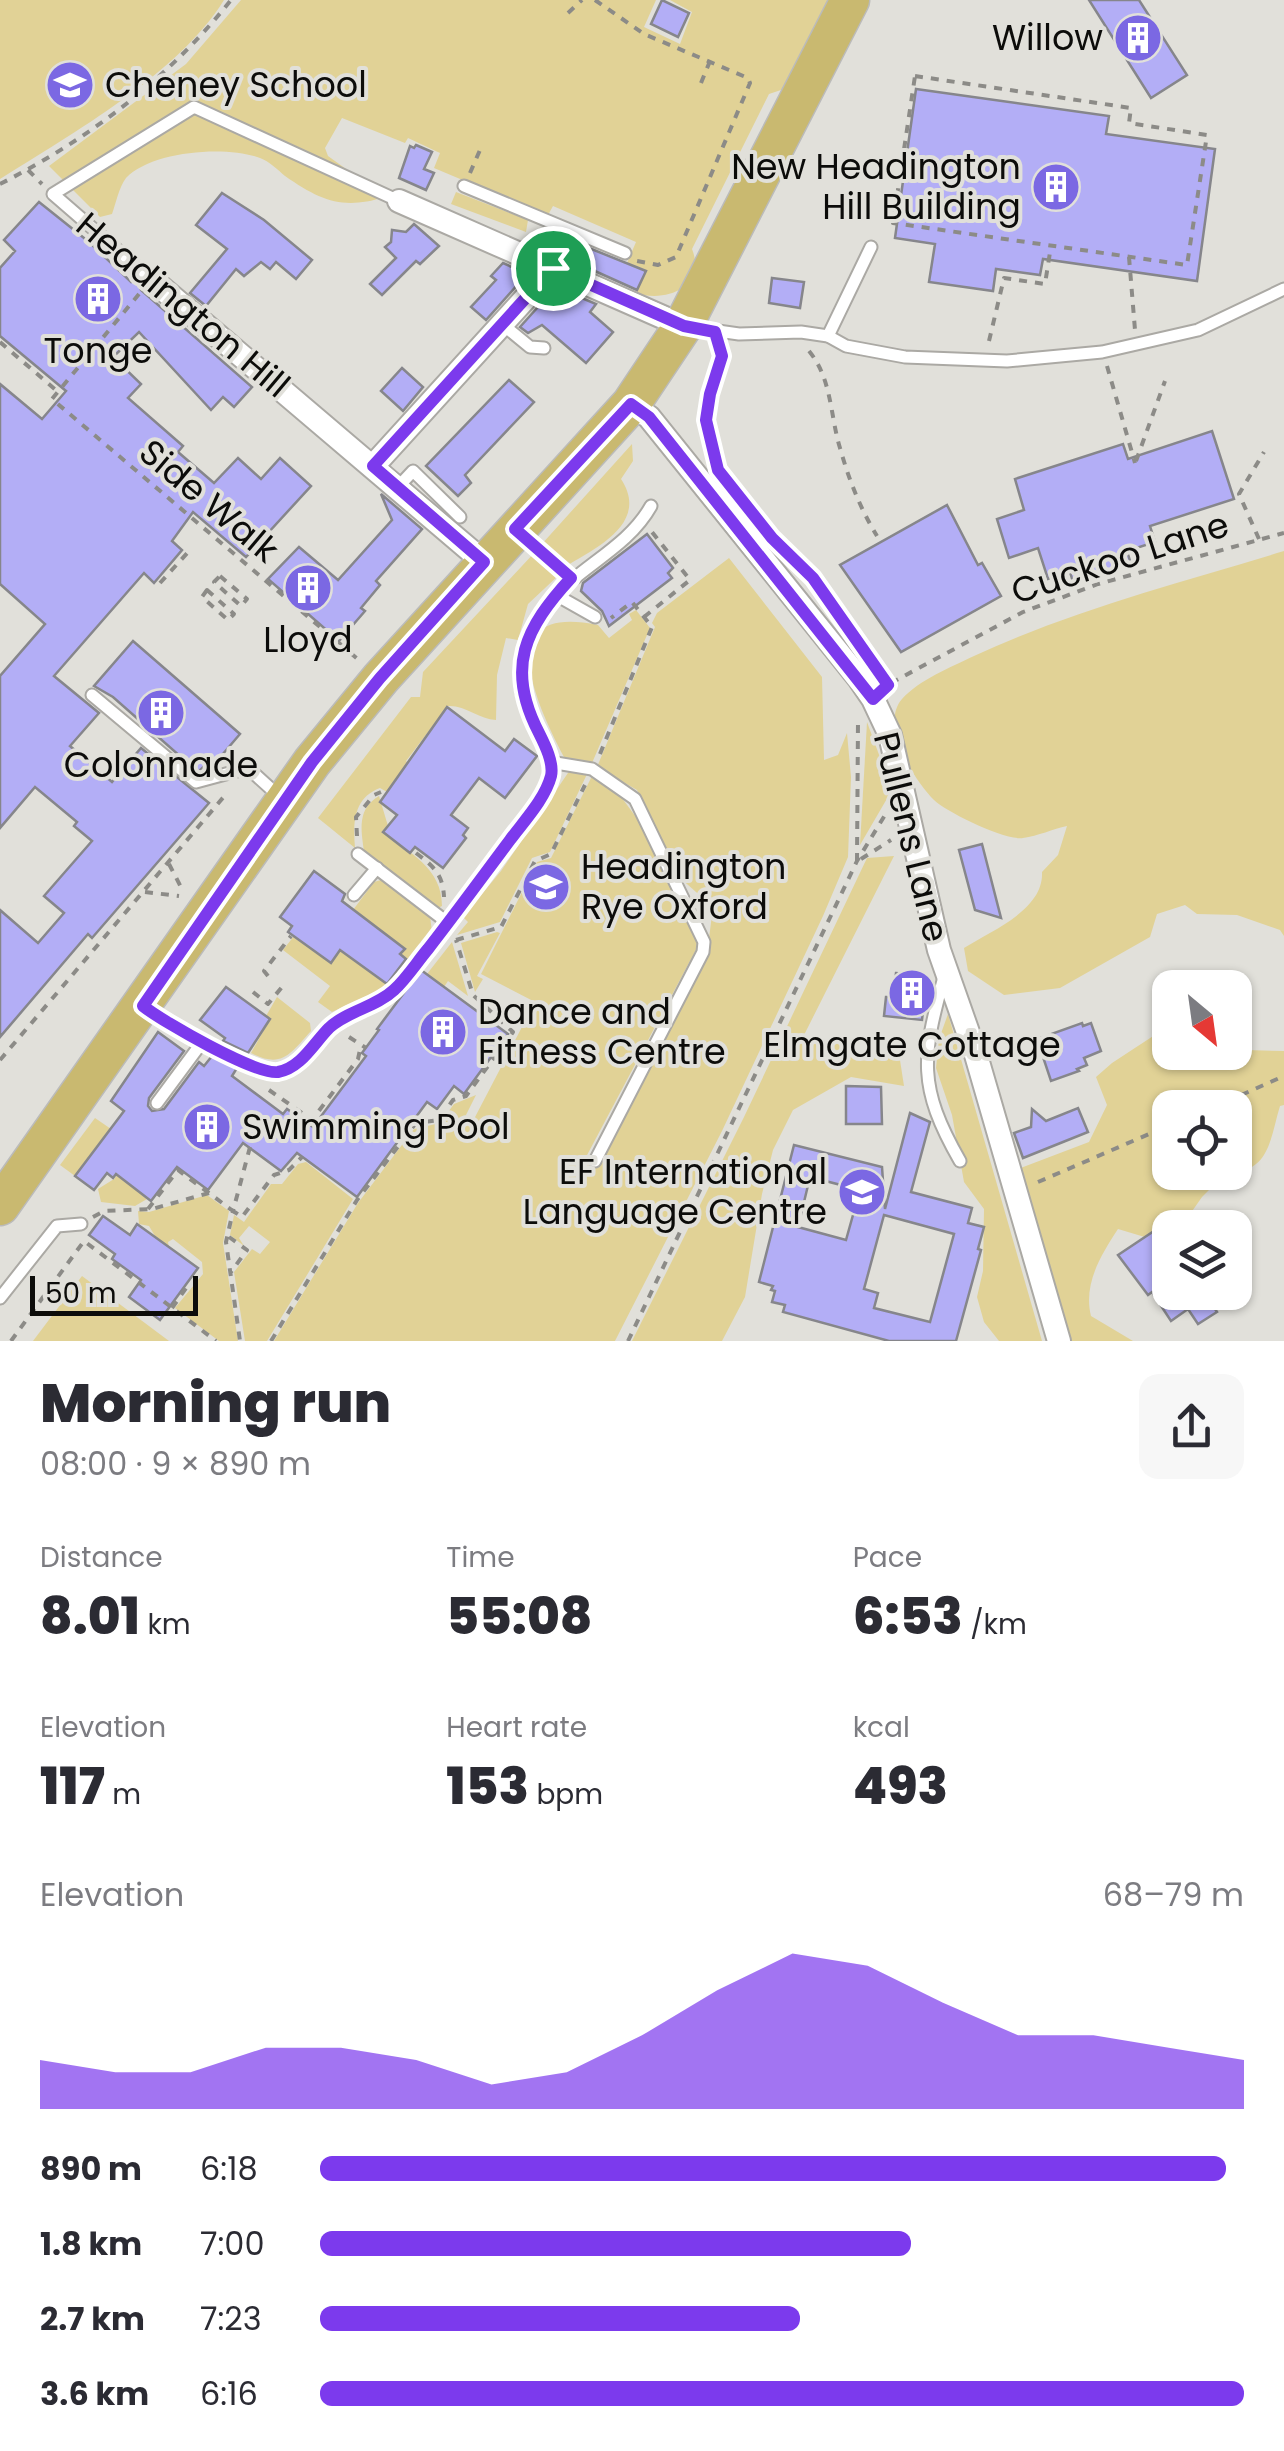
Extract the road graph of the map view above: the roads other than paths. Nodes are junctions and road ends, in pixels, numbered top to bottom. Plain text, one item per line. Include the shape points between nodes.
1 (850, 0) edge
2 (464, 186) road end
3 (400, 202) joint
4 (566, 229) junction
5 (871, 247) dead end
6 (625, 253) road end
7 (553, 268) junction
8 (151, 280) joint
9 (1284, 289) edge
10 (502, 324) junction
11 (699, 329) junction
12 (828, 336) junction
13 (544, 348) dead end
14 (631, 404) junction
15 (373, 466) junction
16 (398, 487) junction
17 (651, 506) dead end
18 (460, 517) dead end
19 (515, 529) junction
20 (484, 562) junction
21 (571, 578) junction
22 (556, 595) junction
23 (594, 617) dead end
24 (92, 695) dead end
25 (550, 762) junction
26 (284, 801) junction
27 (358, 854) road end
28 (378, 868) junction
29 (354, 895) dead end
30 (448, 923) junction
31 (946, 972) junction
32 (143, 1006) junction
33 (203, 1042) junction
34 (157, 1104) dead end
35 (595, 1160) dead end
36 (960, 1160) dead end
37 (0, 1206) edge
38 (81, 1224) road end
39 (0, 1298) edge
40 (1059, 1341) edge

1 - 11 main road via 812,70
2 - 4 lane
3 - 7 street, Headington Hill
3 - 8 lane, Headington Hill via 194,107 53,194
4 - 6 lane
4 - 7 lane
5 - 12 lane
7 - 10 street
7 - 11 street, Headington Hill
8 - 15 street, Headington Hill
9 - 12 lane via 1198,330 1102,352 1008,362 905,358
10 - 13 lane via 530,347
10 - 15 street
11 - 12 lane
11 - 14 main road
14 - 19 main road
14 - 31 street, Pullens Lane via 649,417 873,699 890,735
15 - 16 street, Headington Hill
16 - 18 lane via 413,472
16 - 20 street, Headington Hill
17 - 21 lane
19 - 20 main road
19 - 21 lane
20 - 26 main road via 364,697
21 - 22 lane
22 - 23 lane
22 - 25 lane via 529,635 520,684
24 - 26 lane via 196,782 248,768
25 - 30 lane via 552,774 533,809
25 - 35 lane via 592,769 635,799 704,942
26 - 32 main road
27 - 28 lane
28 - 29 lane
28 - 30 lane
30 - 33 lane via 393,991 331,1026 306,1056 279,1072
31 - 36 lane via 925,1068 928,1090
31 - 40 street, Pullens Lane
32 - 33 lane
32 - 37 main road
33 - 34 lane
38 - 39 lane via 57,1226

